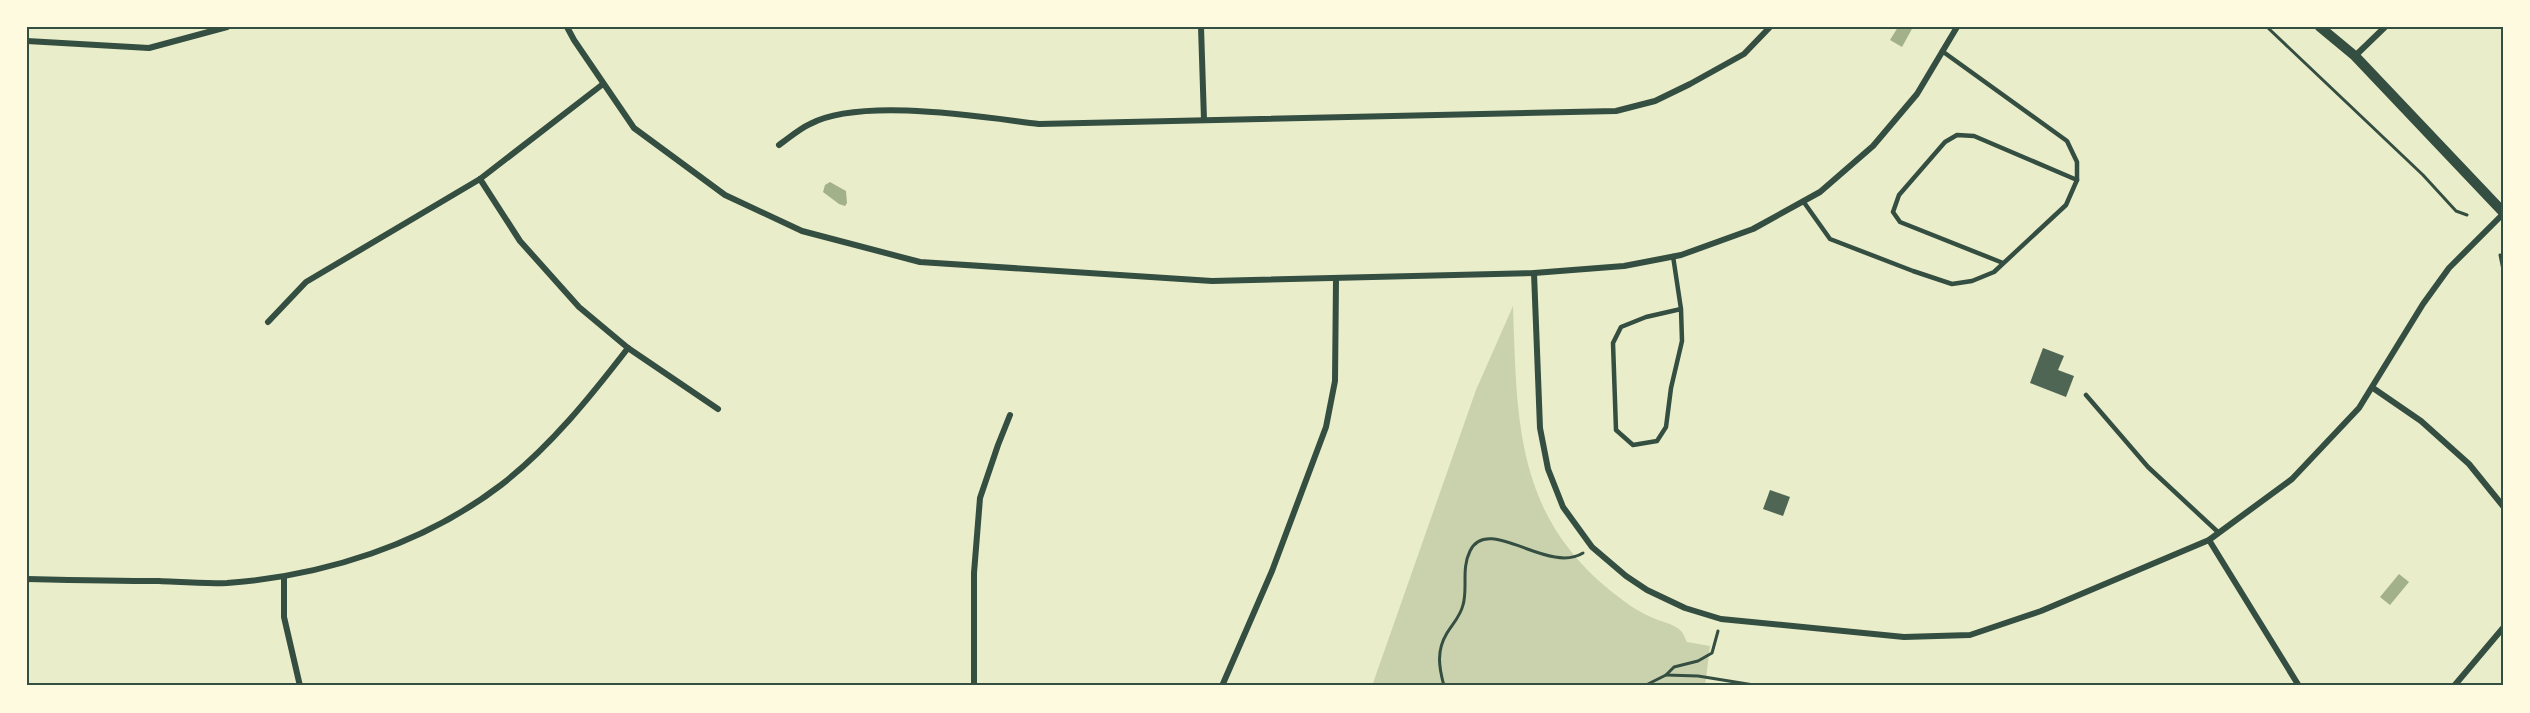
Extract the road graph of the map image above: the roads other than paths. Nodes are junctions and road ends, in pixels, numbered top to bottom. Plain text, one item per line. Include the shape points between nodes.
1 (227, 27) edge
2 (567, 27) edge
3 (1201, 27) edge
4 (1770, 27) edge
5 (1957, 27) edge
6 (2320, 27) edge
7 (2385, 27) edge
8 (27, 41) edge
9 (1942, 51) junction
10 (2355, 56) junction
11 (603, 84) junction
12 (1204, 120) junction
13 (779, 145) dead end
14 (480, 179) junction
15 (2077, 180) junction
16 (1803, 201) junction
17 (2503, 213) edge
18 (1673, 256) junction
19 (2003, 263) junction
20 (1534, 273) junction
21 (1336, 279) junction
22 (1681, 309) junction
23 (268, 322) dead end
24 (628, 348) junction
25 (2373, 388) junction
26 (2086, 395) dead end
27 (718, 409) dead end
28 (1010, 415) dead end
29 (2503, 506) edge
30 (2219, 533) junction
31 (2209, 540) junction
32 (284, 577) junction
33 (27, 579) edge
34 (2503, 628) edge
35 (300, 686) edge
36 (974, 686) edge
37 (1222, 686) edge
38 (2299, 686) edge
39 (2454, 686) edge

1 - 8 street via 149,48
2 - 11 street
3 - 12 street
4 - 12 street via 1744,54 1690,84 1655,101 1616,111
5 - 9 street
6 - 10 street
7 - 10 street
9 - 15 lane via 2067,141 2077,162
9 - 16 street via 1917,94 1873,146 1821,192
10 - 17 street
11 - 14 street
11 - 21 street via 634,128 724,195 813,234 920,262 1212,281
12 - 13 street via 1039,124 884,110 839,114 811,123
14 - 23 street via 306,282
14 - 24 street via 520,241 579,307
15 - 19 lane via 2066,205
15 - 19 lane via 1974,136 1957,135 1945,142 1899,195 1893,212 1900,222
16 - 18 street via 1753,229
16 - 19 lane via 1830,238 1913,272 1952,284 1994,272
17 - 25 street via 2449,268
18 - 20 street via 1624,266
18 - 22 lane
20 - 21 street
20 - 31 street via 1540,428 1548,469 1563,507 1592,547 1626,576 1684,608 1721,619 1904,637 1970,635 2041,611
21 - 37 street via 1335,381 1326,427 1272,571
22 - 22 lane via 1621,327 1613,343 1617,430 1633,445 1657,441 1666,427 1682,341
24 - 27 street
24 - 32 street via 538,452 501,485 439,525 370,555
25 - 29 street via 2421,422 2469,464
25 - 30 street via 2360,408 2292,479
26 - 30 lane via 2148,467
28 - 36 street via 980,498 974,573
30 - 31 street
31 - 38 street
32 - 33 street via 225,583
32 - 35 street via 284,617
34 - 39 street

